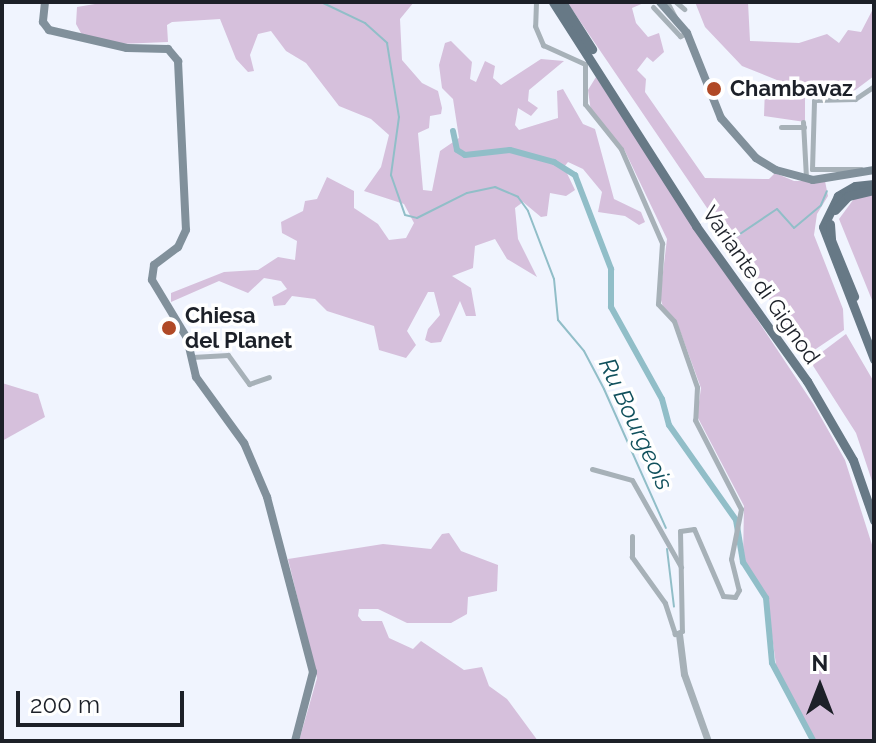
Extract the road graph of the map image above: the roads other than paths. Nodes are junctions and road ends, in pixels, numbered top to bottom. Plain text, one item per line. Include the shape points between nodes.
1 (45, 2) edge
2 (536, 2) edge
3 (553, 2) edge
4 (562, 2) edge
5 (667, 2) edge
6 (676, 2) edge
7 (657, 4) edge
8 (684, 9) dead end
9 (676, 19) junction
10 (687, 33) junction
11 (605, 77) junction
12 (874, 86) edge
13 (781, 127) dead end
14 (874, 170) edge
15 (806, 179) junction
16 (874, 184) edge
17 (874, 190) edge
18 (874, 343) edge
19 (192, 357) junction
20 (874, 359) edge
21 (269, 377) dead end
22 (592, 469) dead end
23 (874, 520) edge
24 (632, 536) dead end
25 (681, 567) junction
26 (679, 634) junction
27 (295, 741) edge
28 (708, 741) edge

1 - 19 main road via 43,22 49,30 127,48 168,49 178,61 186,230 178,247 154,265 151,275
2 - 25 street via 535,26 543,45 585,64 585,104 621,149 656,226 664,251 658,304 677,329 699,394 695,420 739,504 731,559 739,590 735,597 723,596 694,529 688,527 678,539
3 - 11 main road, Variante di Gignod
4 - 11 main road, Variante di Gignod
5 - 9 street
6 - 8 street
7 - 9 main road
7 - 10 street via 680,36
9 - 10 main road
10 - 15 main road via 733,134 769,166
11 - 23 main road, Variante di Gignod via 696,226 831,420 859,472
12 - 14 street via 855,99 814,100 812,169
13 - 15 street via 804,124
14 - 15 main road via 846,179
16 - 20 main road via 855,186 838,196 823,227
17 - 18 main road via 858,191 840,202 829,231
19 - 21 street via 228,355 249,384
19 - 27 main road via 196,377 224,410 254,462 274,523 313,672
22 - 25 street via 632,480
24 - 26 street via 632,557
25 - 26 street
26 - 28 street via 684,674

